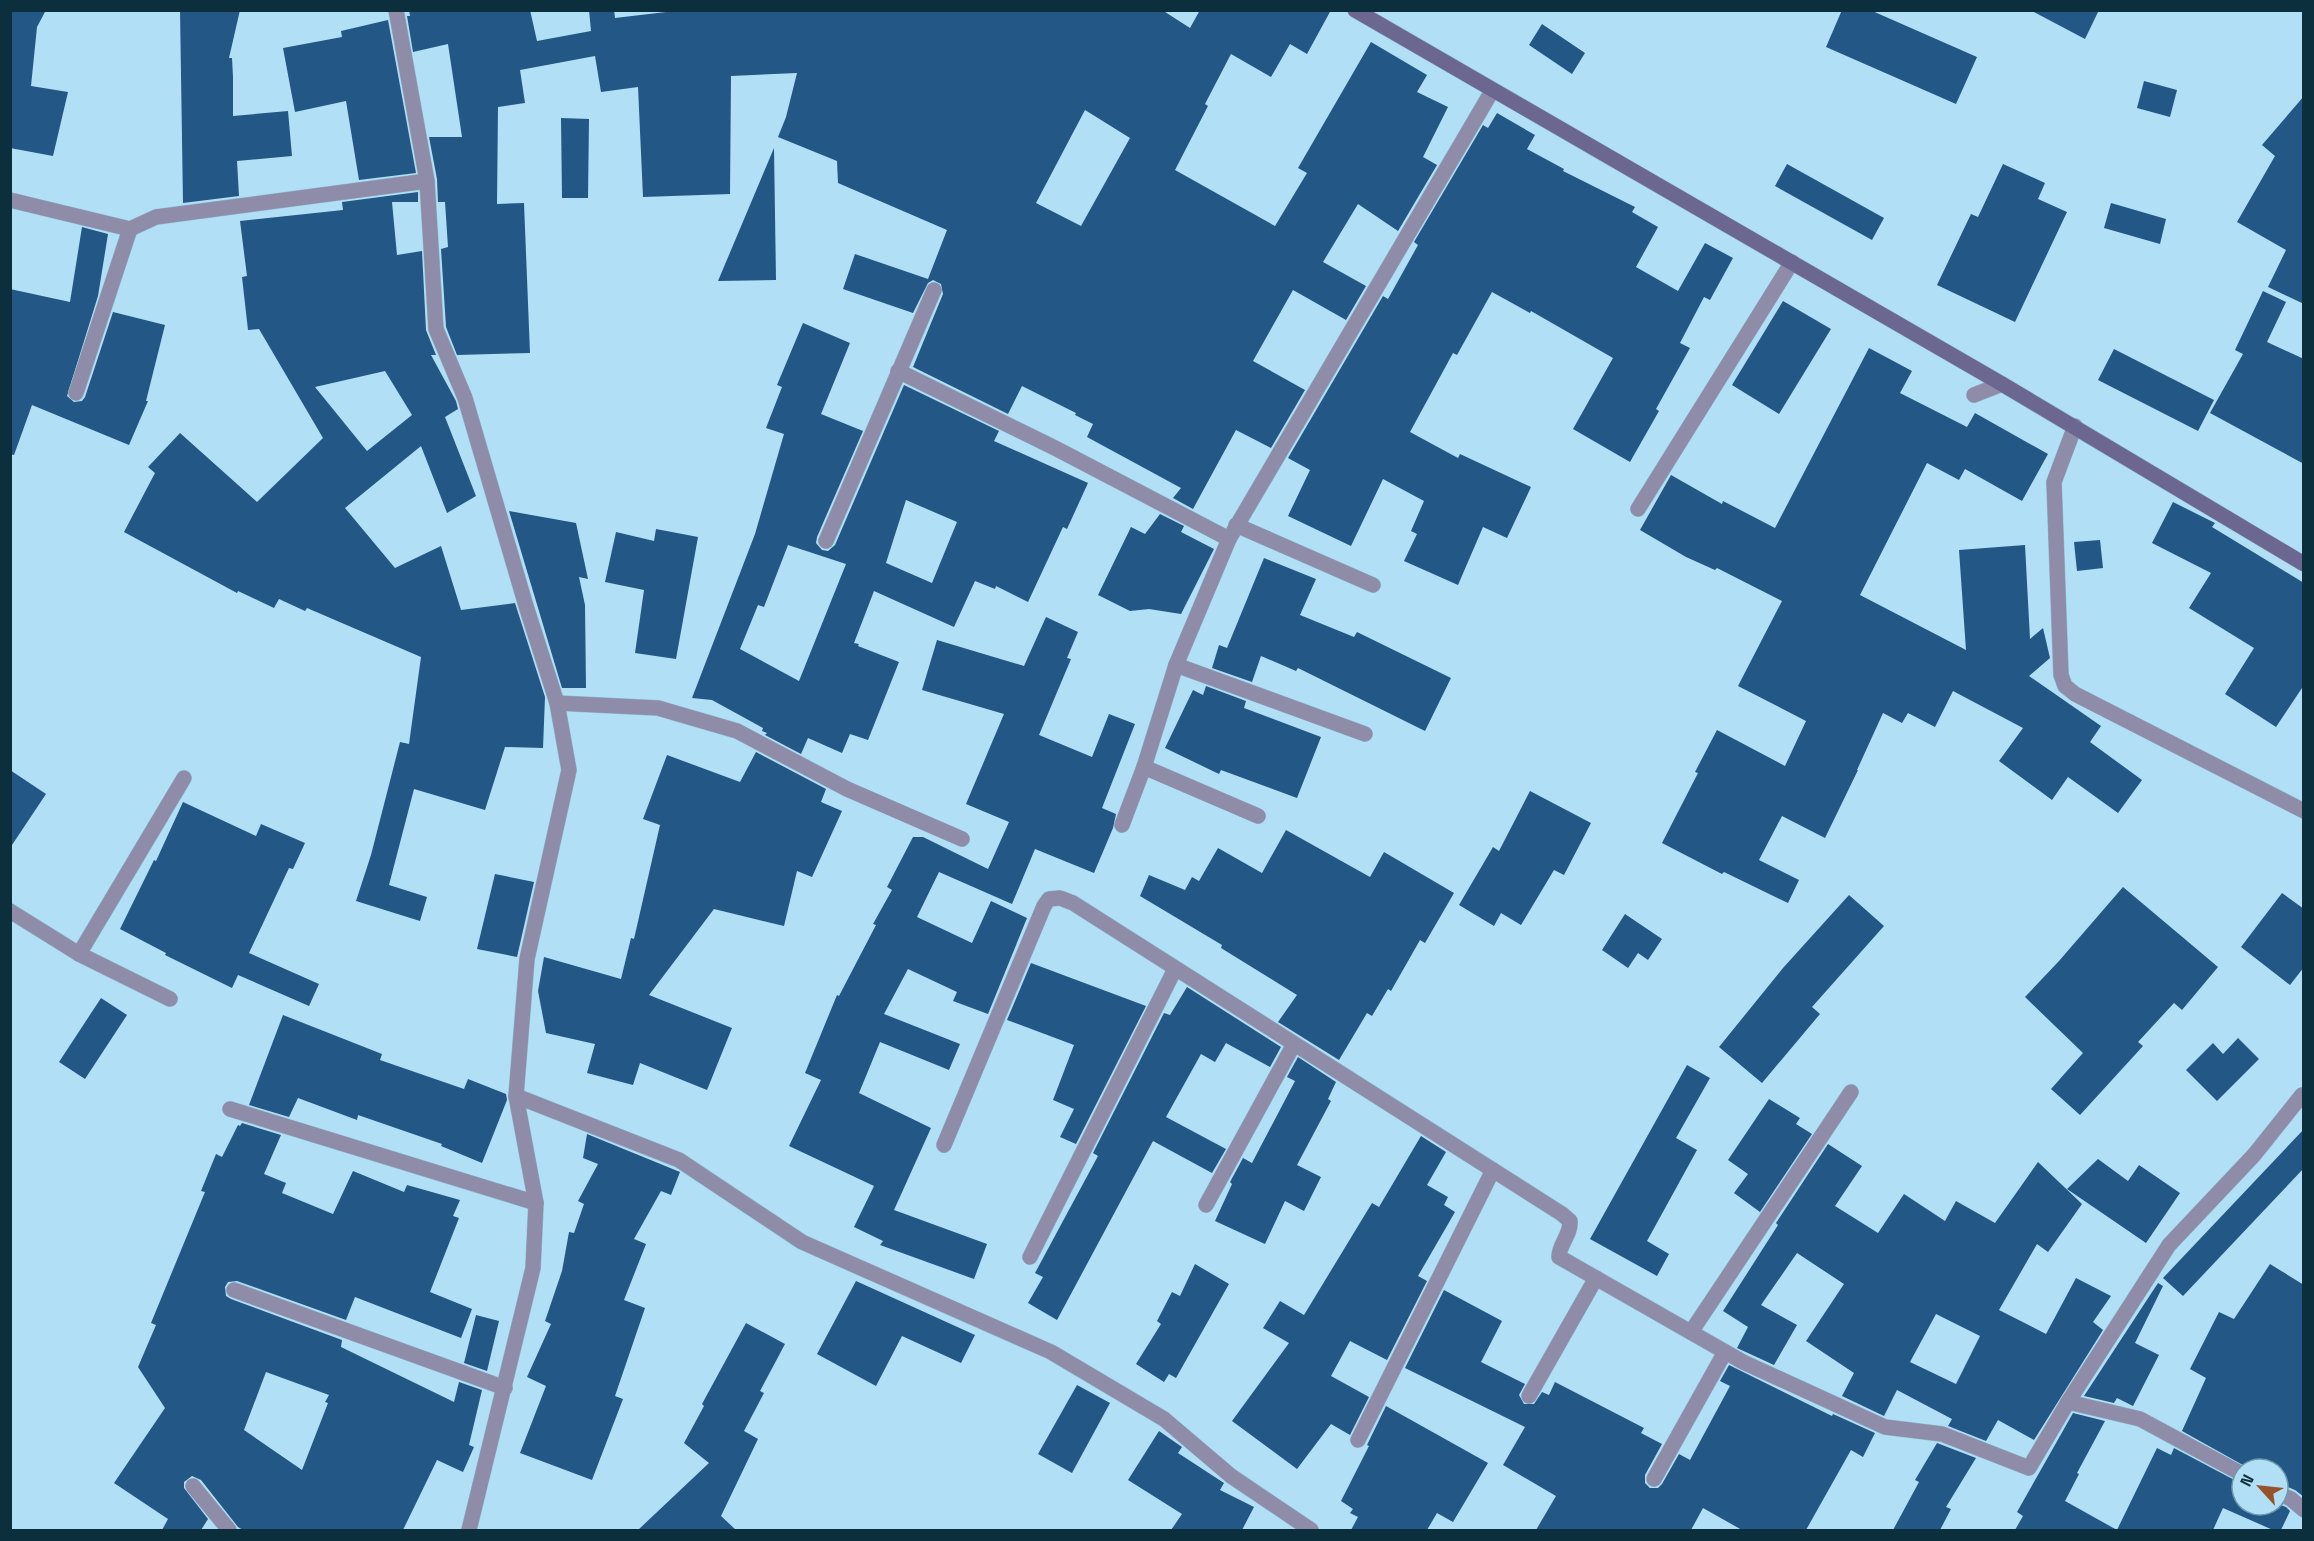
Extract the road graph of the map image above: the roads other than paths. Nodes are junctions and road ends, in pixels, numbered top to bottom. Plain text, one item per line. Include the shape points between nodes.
1 (396, 10) edge
2 (1355, 10) edge
3 (1492, 91) junction
4 (427, 181) junction
5 (10, 200) edge
6 (130, 229) junction
7 (1792, 262) junction
8 (934, 290) dead end
9 (898, 371) junction
10 (2002, 384) junction
11 (76, 393) dead end
12 (1974, 395) dead end
13 (2075, 426) junction
14 (1638, 509) dead end
15 (1233, 532) junction
16 (826, 541) dead end
17 (2304, 564) edge
18 (1373, 585) dead end
19 (1176, 665) junction
20 (557, 703) junction
21 (1365, 734) dead end
22 (1144, 767) junction
23 (184, 778) dead end
24 (2304, 811) edge
25 (1258, 816) dead end
26 (1122, 825) dead end
27 (962, 839) dead end
28 (10, 911) edge
29 (79, 954) junction
30 (1175, 969) junction
31 (170, 999) dead end
32 (1294, 1044) junction
33 (1851, 1092) dead end
34 (516, 1096) junction
35 (2304, 1097) edge
36 (230, 1109) dead end
37 (944, 1145) dead end
38 (1493, 1170) junction
39 (536, 1203) junction
40 (1206, 1205) dead end
41 (1030, 1257) dead end
42 (1596, 1278) junction
43 (234, 1290) dead end
44 (1690, 1332) junction
45 (1725, 1352) junction
46 (505, 1388) junction
47 (1529, 1396) dead end
48 (2068, 1402) junction
49 (1358, 1440) dead end
50 (2230, 1468) edge
51 (1654, 1479) dead end
52 (194, 1486) dead end
53 (2290, 1498) edge
54 (2304, 1510) edge
55 (230, 1530) edge
56 (469, 1530) edge
57 (1311, 1530) edge

1 - 4 street
2 - 3 main road
3 - 7 main road
3 - 15 street
4 - 6 street via 156,217
4 - 20 street via 436,329 465,398
5 - 6 street
6 - 11 street
7 - 10 main road
7 - 14 street
8 - 9 street
9 - 15 street
9 - 16 street
10 - 12 street
10 - 13 main road
13 - 17 main road
13 - 24 street via 2054,482 2061,675 2065,686
15 - 18 street
15 - 19 street
19 - 21 street
19 - 22 street
20 - 27 street via 658,708 737,731 847,789
20 - 34 street via 569,770 527,959
22 - 25 street
22 - 26 street
23 - 29 street
28 - 29 street
29 - 31 street
30 - 32 street
30 - 37 street via 1073,903 1049,899
30 - 41 street
32 - 38 street
32 - 40 street
33 - 44 street
34 - 39 street
34 - 57 street via 679,1160 802,1242 1051,1352 1164,1419 1231,1476
35 - 48 street via 2169,1245
36 - 39 street
38 - 42 street via 1570,1221 1559,1257
38 - 49 street
39 - 46 street via 533,1268
42 - 44 street
42 - 47 street
43 - 46 street
44 - 45 street
45 - 48 street via 1885,1427 1942,1434 2029,1468
45 - 51 street
46 - 56 street
48 - 50 street via 2140,1419
52 - 55 street
53 - 54 street

